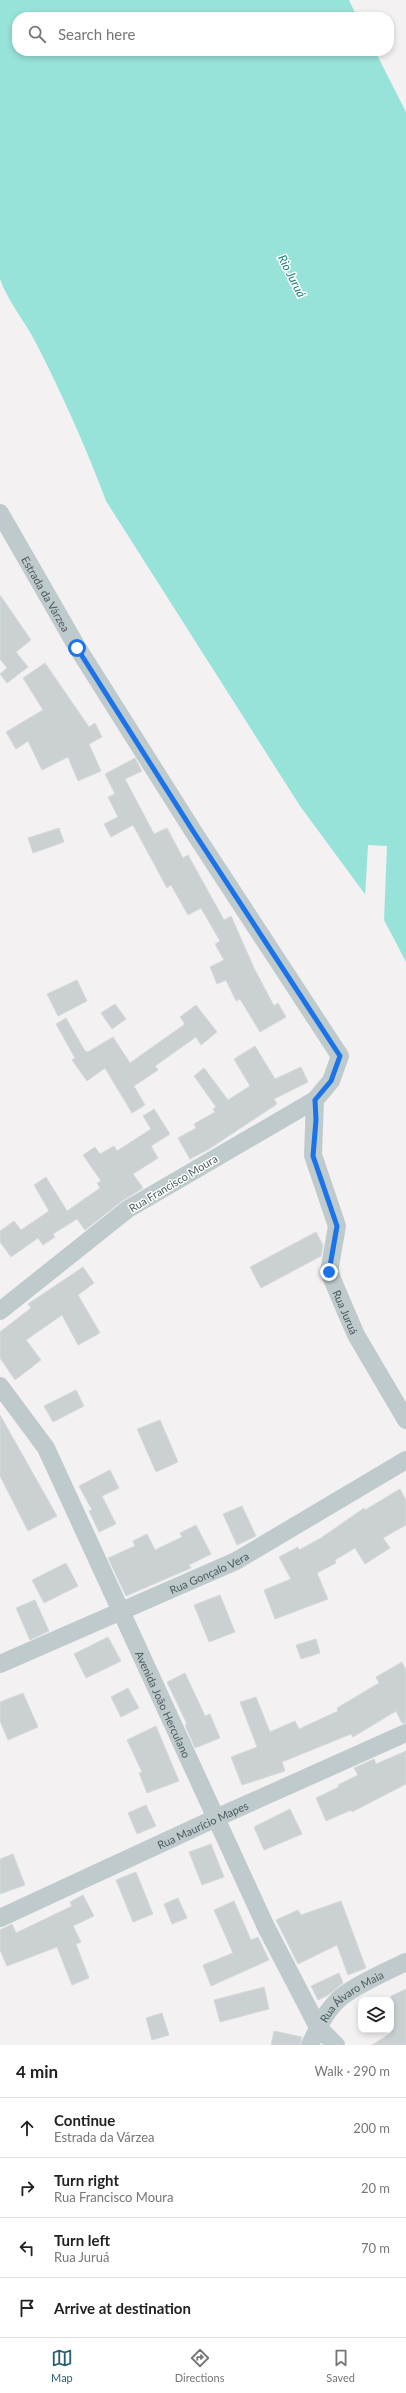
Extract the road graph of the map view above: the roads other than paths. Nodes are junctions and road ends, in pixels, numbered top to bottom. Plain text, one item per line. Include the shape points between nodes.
1 (0, 513) edge
2 (340, 1056) joint
3 (315, 1100) junction
4 (0, 1311) edge
5 (0, 1386) edge
6 (406, 1420) edge
7 (406, 1460) edge
8 (121, 1611) junction
9 (0, 1664) edge
10 (406, 1733) edge
11 (216, 1818) junction
12 (0, 1918) edge
13 (406, 1962) edge
14 (318, 2027) junction
15 (310, 2045) edge
16 (336, 2045) edge

1 - 2 street, Estrada da Várzea via 77,648
2 - 3 street, Rua Francisco Moura via 331,1081
3 - 4 street, Rua Francisco Moura via 128,1209
3 - 6 street, Rua Juruá via 313,1156 337,1226 329,1272 356,1335
5 - 8 street, Avenida João Herculano via 46,1448
7 - 8 street, Rua Gonçalo Vera via 236,1561
8 - 9 street, Rua Gonçalo Vera
8 - 11 street, Avenida João Herculano
10 - 11 street, Rua Maurício Mapes
11 - 12 street, Rua Maurício Mapes
11 - 14 street, Avenida João Herculano via 266,1927
13 - 14 street, Rua Álvaro Maia via 380,1974 336,2001
14 - 15 street, Rua Álvaro Maia
14 - 16 street, Avenida João Herculano

